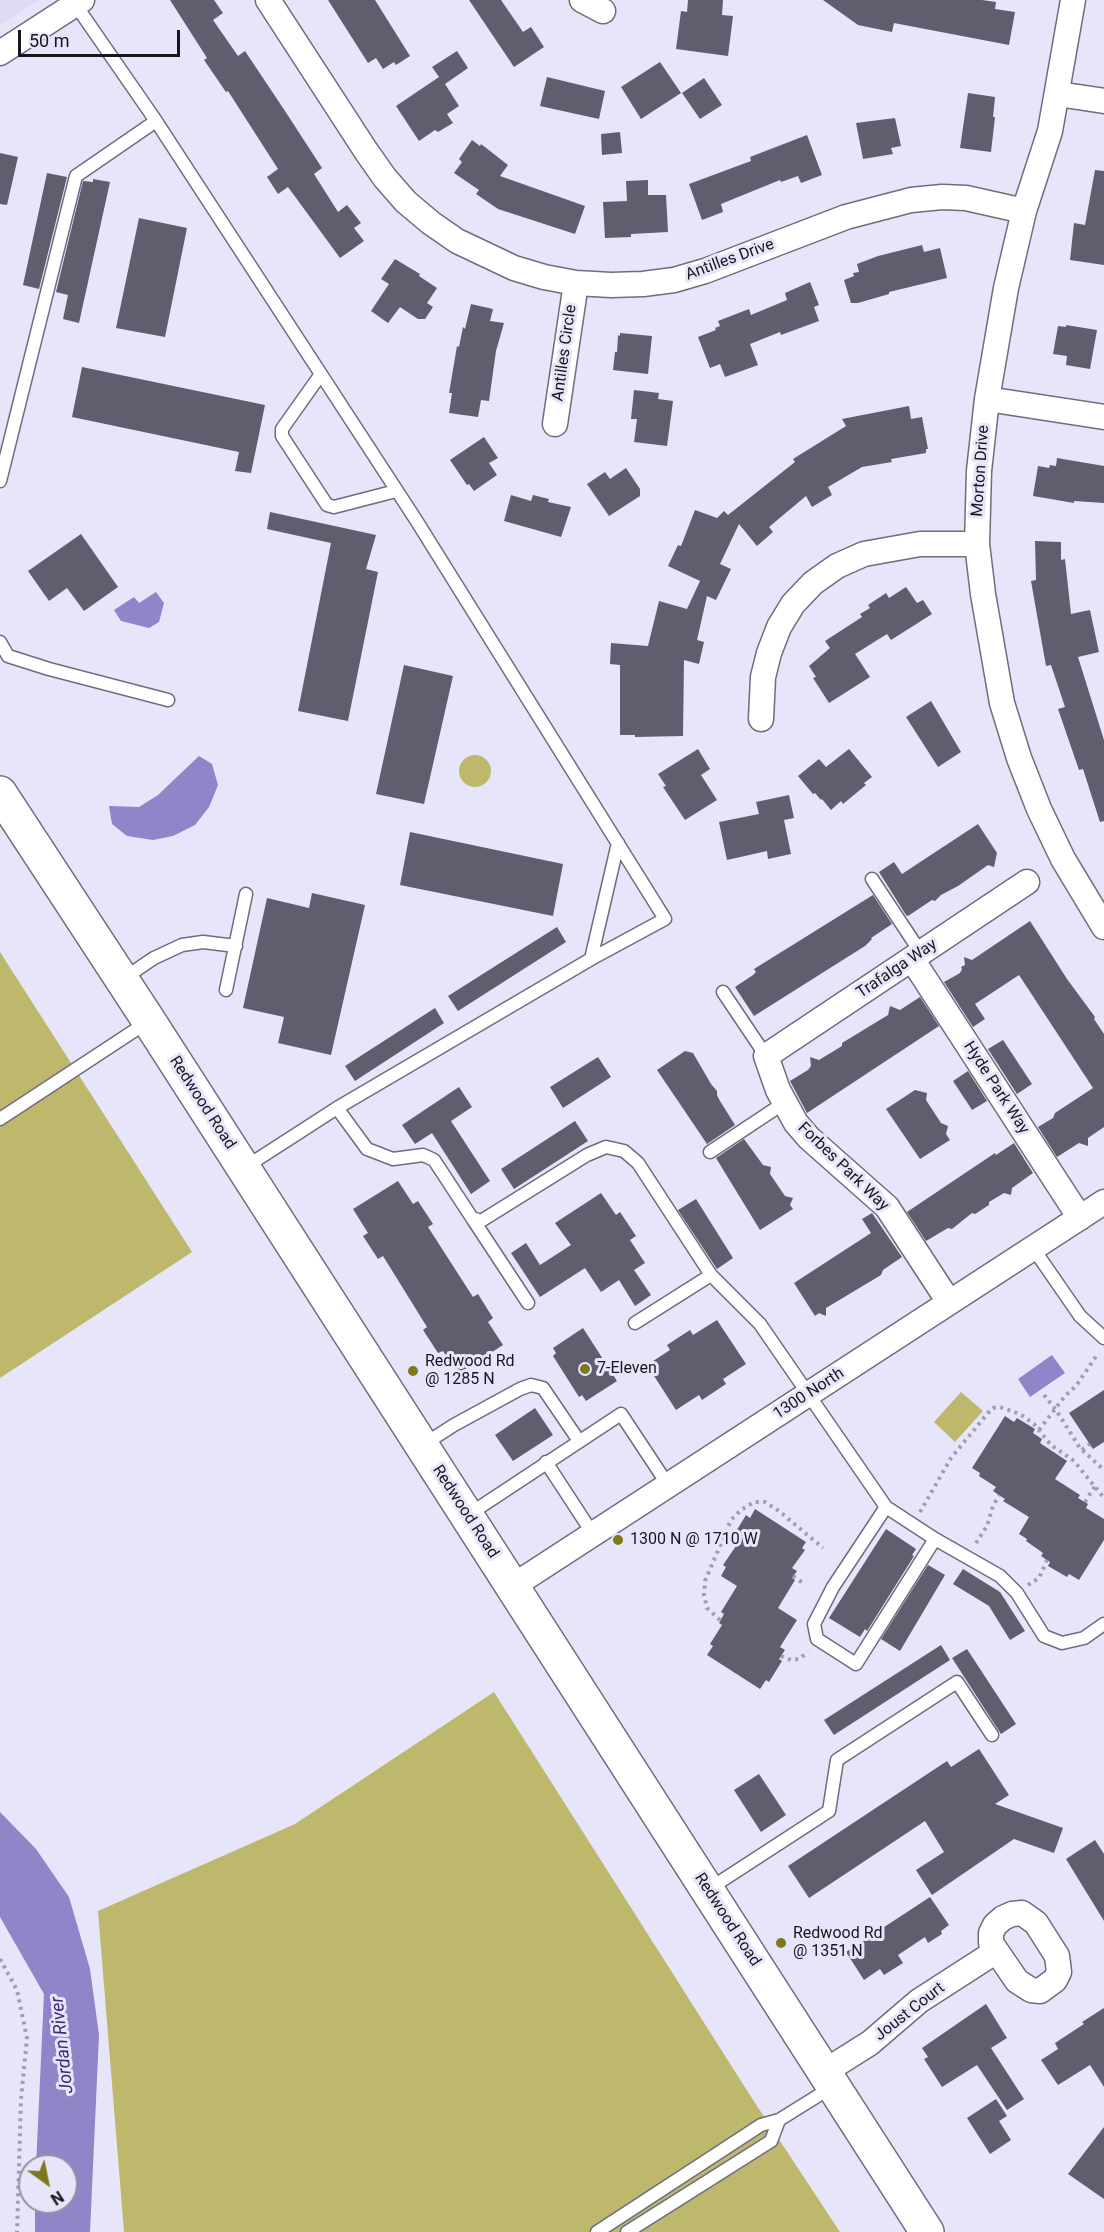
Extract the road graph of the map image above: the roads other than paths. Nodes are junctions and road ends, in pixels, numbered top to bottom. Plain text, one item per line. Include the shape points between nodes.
1 (268, 0) edge
2 (1073, 0) edge
3 (79, 2) edge
4 (0, 53) edge
5 (1058, 94) junction
6 (1104, 101) edge
7 (156, 121) junction
8 (1024, 211) junction
9 (576, 283) junction
10 (321, 374) junction
11 (987, 399) junction
12 (1104, 417) edge
13 (555, 424) dead end
14 (0, 481) edge
15 (396, 491) junction
16 (977, 544) junction
17 (0, 642) edge
18 (4, 658) edge
19 (168, 700) dead end
20 (760, 719) dead end
21 (0, 793) edge
22 (618, 843) junction
23 (872, 879) dead end
24 (1027, 882) dead end
25 (246, 894) dead end
26 (1104, 927) edge
27 (236, 946) junction
28 (916, 956) junction
29 (591, 959) junction
30 (122, 979) junction
31 (226, 990) dead end
32 (723, 992) dead end
33 (149, 1021) junction
34 (766, 1056) junction
35 (784, 1103) junction
36 (337, 1108) junction
37 (0, 1119) edge
38 (710, 1152) dead end
39 (243, 1168) junction
40 (1104, 1202) edge
41 (472, 1218) junction
42 (1080, 1218) junction
43 (1033, 1248) junction
44 (711, 1275) junction
45 (949, 1302) junction
46 (528, 1303) dead end
47 (635, 1323) dead end
48 (1104, 1338) edge
49 (809, 1394) junction
50 (579, 1441) junction
51 (422, 1446) junction
52 (546, 1462) junction
53 (668, 1485) junction
54 (886, 1507) junction
55 (467, 1515) junction
56 (593, 1534) junction
57 (935, 1539) junction
58 (513, 1586) junction
59 (1104, 1624) edge
60 (992, 1734) dead end
61 (708, 1890) junction
62 (995, 1952) dead end
63 (829, 2079) junction
64 (778, 2120) junction
65 (597, 2232) edge
66 (627, 2232) edge
67 (927, 2232) edge

1 - 9 street, Antilles Drive via 366,151 406,201 430,223 485,256 524,271
2 - 5 street, Morton Drive
3 - 4 street
3 - 7 lane
5 - 6 street
5 - 8 street, Morton Drive
7 - 10 lane
7 - 14 lane via 76,176
8 - 9 street, Antilles Drive via 966,198 911,200 846,217 674,280 644,284
8 - 11 street, Morton Drive
9 - 13 street, Antilles Circle
10 - 15 lane
10 - 15 lane via 282,429 282,436 327,505 334,507
11 - 12 street
11 - 16 street, Morton Drive via 979,471
15 - 22 lane
16 - 20 street via 920,544 864,554 813,583 779,627 763,677
16 - 26 street, Morton Drive via 1002,703 1019,758 1063,859
17 - 18 lane
18 - 19 lane
21 - 30 main road, Redwood Road
22 - 29 lane
22 - 29 lane via 666,919
23 - 28 lane
24 - 28 street, Trafalga Way
25 - 27 lane
27 - 30 lane via 203,942 182,945
27 - 31 lane
28 - 34 street, Trafalga Way
28 - 42 street, Hyde Park Way
29 - 36 lane
30 - 33 main road, Redwood Road
32 - 34 lane
33 - 37 lane
33 - 39 main road, Redwood Road
34 - 35 street, Forbes Park Way
35 - 38 lane
35 - 45 street, Forbes Park Way via 809,1138 887,1207
36 - 39 lane
36 - 41 lane via 367,1149 393,1159 423,1155 434,1160
39 - 51 main road, Redwood Road
40 - 42 street, 1300 North
41 - 44 lane via 490,1218 587,1155 606,1147 615,1148 638,1163
41 - 46 lane
42 - 43 street, 1300 North
43 - 45 street, 1300 North
43 - 48 lane via 1080,1316
44 - 47 lane
44 - 49 lane via 760,1324
45 - 49 street, 1300 North
49 - 53 street, 1300 North
49 - 54 lane
50 - 51 lane via 543,1388 531,1385
50 - 52 lane
50 - 53 lane via 621,1414
51 - 55 main road, Redwood Road
52 - 55 lane
52 - 56 lane
53 - 56 street, 1300 North
54 - 57 lane
54 - 57 lane via 828,1596 814,1624 817,1639 856,1664
55 - 58 main road, Redwood Road
56 - 58 street, 1300 North
57 - 59 lane via 1000,1576 1017,1593 1044,1636 1062,1643 1084,1638
58 - 61 main road, Redwood Road
60 - 61 lane via 957,1682 837,1760 829,1810
61 - 63 main road, Redwood Road
62 - 63 street, Joust Court via 919,2001
63 - 64 lane
63 - 67 main road, Redwood Road
64 - 65 lane via 761,2125
64 - 66 lane via 771,2141

